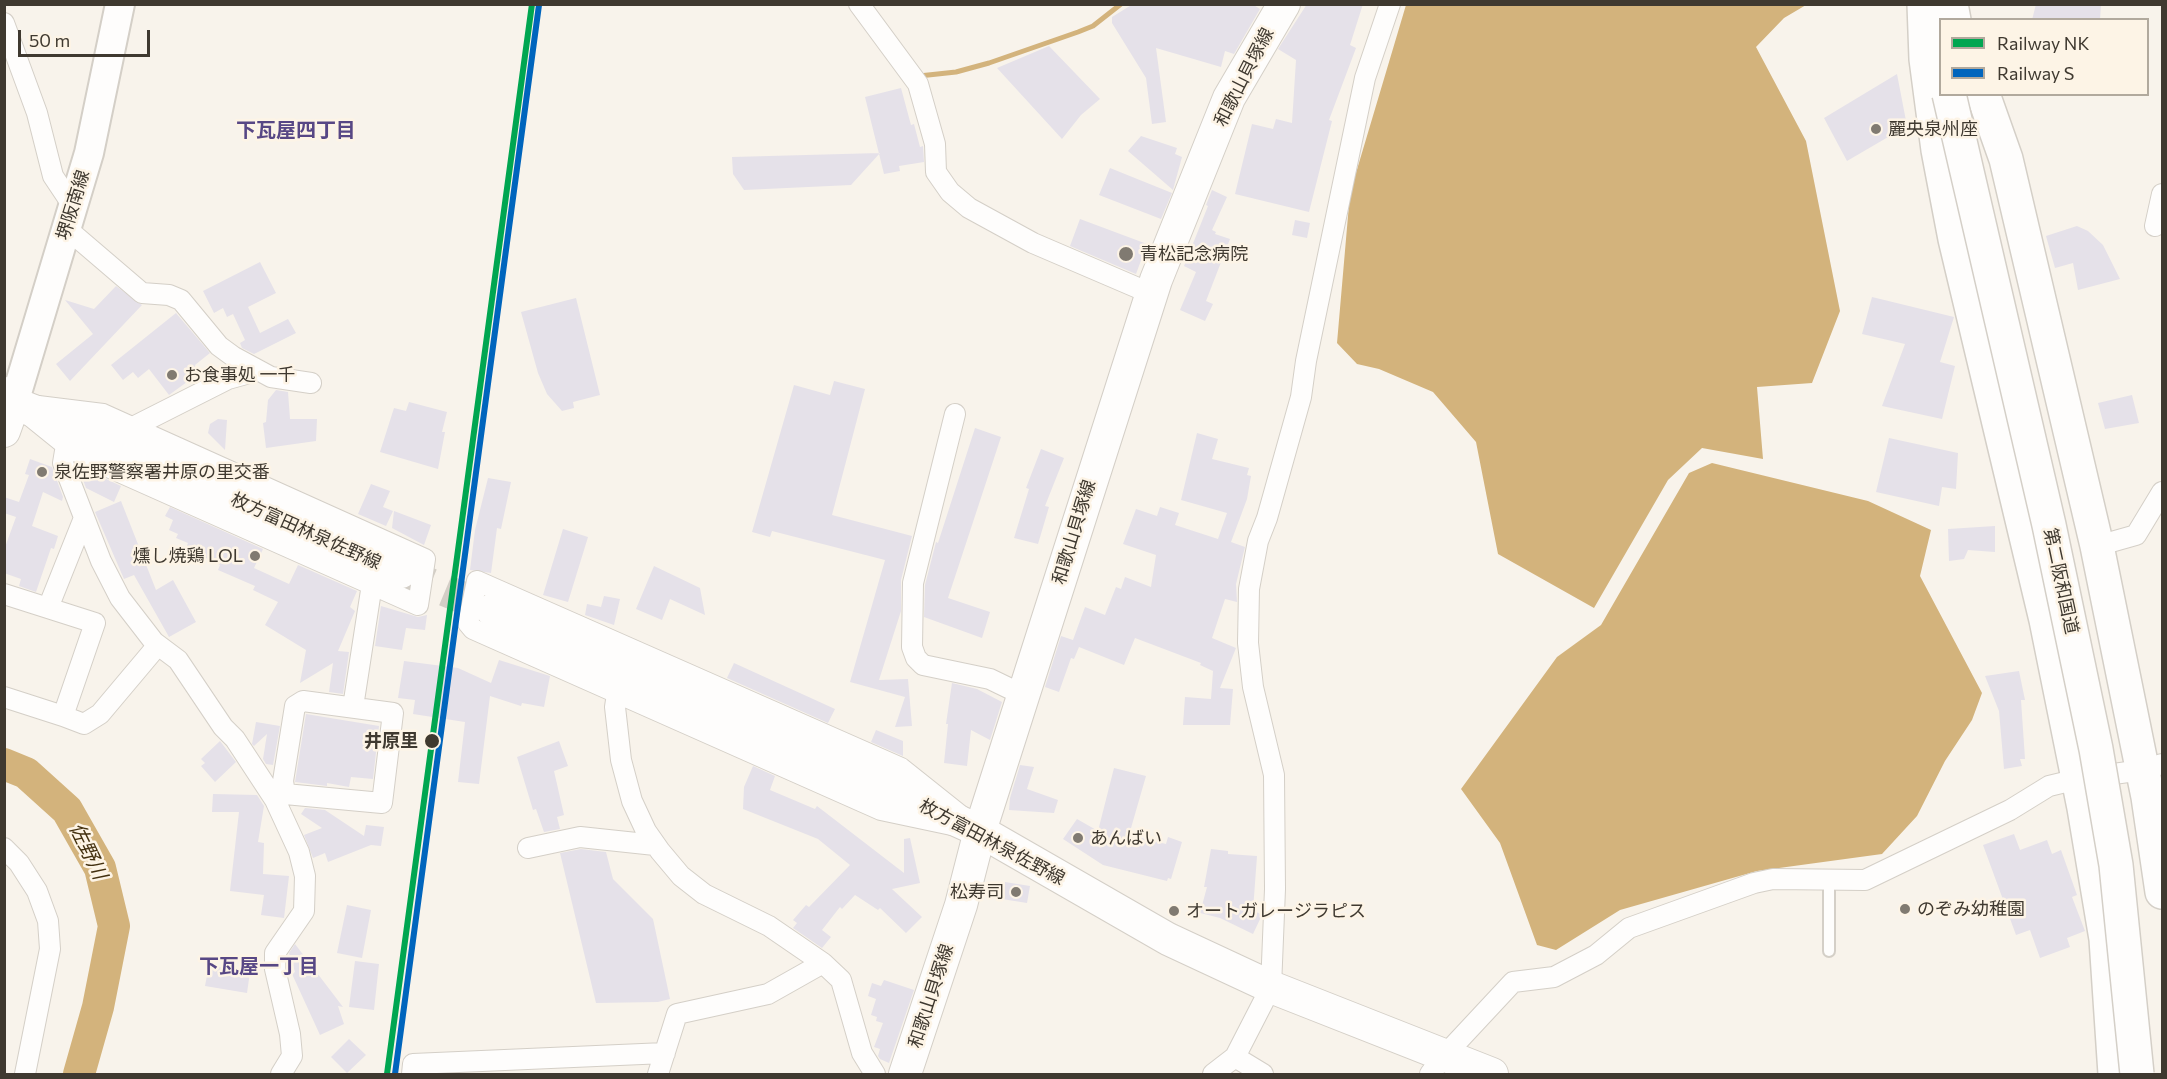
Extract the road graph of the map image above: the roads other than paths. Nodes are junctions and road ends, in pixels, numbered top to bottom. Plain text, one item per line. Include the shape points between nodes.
1 (120, 4) edge
2 (860, 4) edge
3 (1284, 4) edge
4 (1390, 4) edge
5 (1925, 4) edge
6 (4, 23) edge
7 (1939, 54) edge
8 (1949, 96) edge
9 (1971, 96) edge
10 (1984, 96) edge
11 (2163, 195) edge
12 (70, 217) junction
13 (2155, 226) dead end
14 (1152, 294) junction
15 (257, 371) junction
16 (311, 383) dead end
17 (7, 408) edge
18 (955, 414) dead end
19 (133, 427) junction
20 (66, 445) junction
21 (2163, 492) edge
22 (84, 518) junction
23 (2097, 546) junction
24 (401, 572) tunnel mouth
25 (372, 584) junction
26 (4, 594) edge
27 (48, 608) junction
28 (492, 610) tunnel mouth
29 (158, 645) junction
30 (617, 694) junction
31 (1023, 695) junction
32 (4, 697) edge
33 (353, 707) junction
34 (63, 716) junction
35 (2152, 767) edge
36 (2078, 778) junction
37 (280, 797) junction
38 (980, 831) junction
39 (655, 845) junction
40 (4, 848) edge
41 (528, 848) dead end
42 (1823, 881) junction
43 (2163, 892) edge
44 (1829, 951) dead end
45 (822, 963) junction
46 (1271, 987) junction
47 (665, 1053) junction
48 (1235, 1057) junction
49 (1437, 1065) edge
50 (25, 1074) edge
51 (281, 1074) edge
52 (412, 1074) edge
53 (658, 1074) edge
54 (875, 1074) edge
55 (904, 1074) edge
56 (1213, 1074) edge
57 (1263, 1074) edge
58 (1492, 1074) edge
59 (2115, 1074) edge
60 (2137, 1074) edge
61 (2158, 1074) edge

1 - 12 main road, 堺阪南線 via 89,153
2 - 14 street via 918,84 935,144 936,172 950,192 969,208 1033,243
3 - 14 main road, 和歌山貝塚線 via 1229,98
4 - 46 street via 1365,78 1301,397 1258,541 1249,589 1248,643 1253,687 1274,775
5 - 7 highway
5 - 36 highway via 1926,59 1955,239 2046,620
6 - 12 street
8 - 60 highway, 第二阪和国道, bridge via 2049,525 2096,749 2116,864
9 - 61 highway, 第二阪和国道 via 2117,752 2149,959
10 - 23 highway via 2006,159
11 - 13 street
12 - 15 street via 142,293 181,300 219,345
12 - 17 main road, 堺阪南線
14 - 31 main road, 和歌山貝塚線
15 - 16 street
15 - 19 street via 228,379
17 - 19 street via 103,414
17 - 20 street
17 - 24 main road, 枚方富田林泉佐野線 via 93,435
18 - 31 street via 913,583 912,647 923,666 990,679
19 - 25 street via 426,559 418,605
20 - 22 street via 63,464
20 - 25 street
21 - 23 street via 2136,535
22 - 27 street
22 - 29 street via 120,598
23 - 35 highway
25 - 33 street
26 - 27 street
27 - 34 street via 95,623
28 - 38 main road, 枚方富田林泉佐野線
29 - 34 street via 100,714 84,724
29 - 37 street via 178,660
30 - 38 street via 881,810
30 - 38 street via 473,629 468,623 477,581 901,768
30 - 39 street via 621,760 632,801
31 - 38 main road, 和歌山貝塚線
32 - 34 street
33 - 37 street via 303,701 295,706
33 - 37 street via 393,713 382,803
35 - 36 street
35 - 43 highway
36 - 42 street via 2049,786 2010,810 1865,880
36 - 59 highway via 2106,939
37 - 51 street via 299,852 306,898 304,911 275,953 292,1056
38 - 46 main road, 枚方富田林泉佐野線 via 1168,939
38 - 55 main road, 和歌山貝塚線 via 961,905
39 - 41 street via 580,837
39 - 45 street via 681,876 704,894 769,926
40 - 50 street via 37,891 48,921 50,949
42 - 44 lane
42 - 49 street via 1773,879 1754,884 1629,928 1596,955 1554,977 1513,982
45 - 47 street via 768,994 677,1014
45 - 54 street via 841,980 862,1053
46 - 48 street
46 - 49 main road, 枚方富田林泉佐野線
47 - 52 street via 413,1064
47 - 53 street
48 - 56 street
48 - 57 street
49 - 58 main road, 枚方富田林泉佐野線

